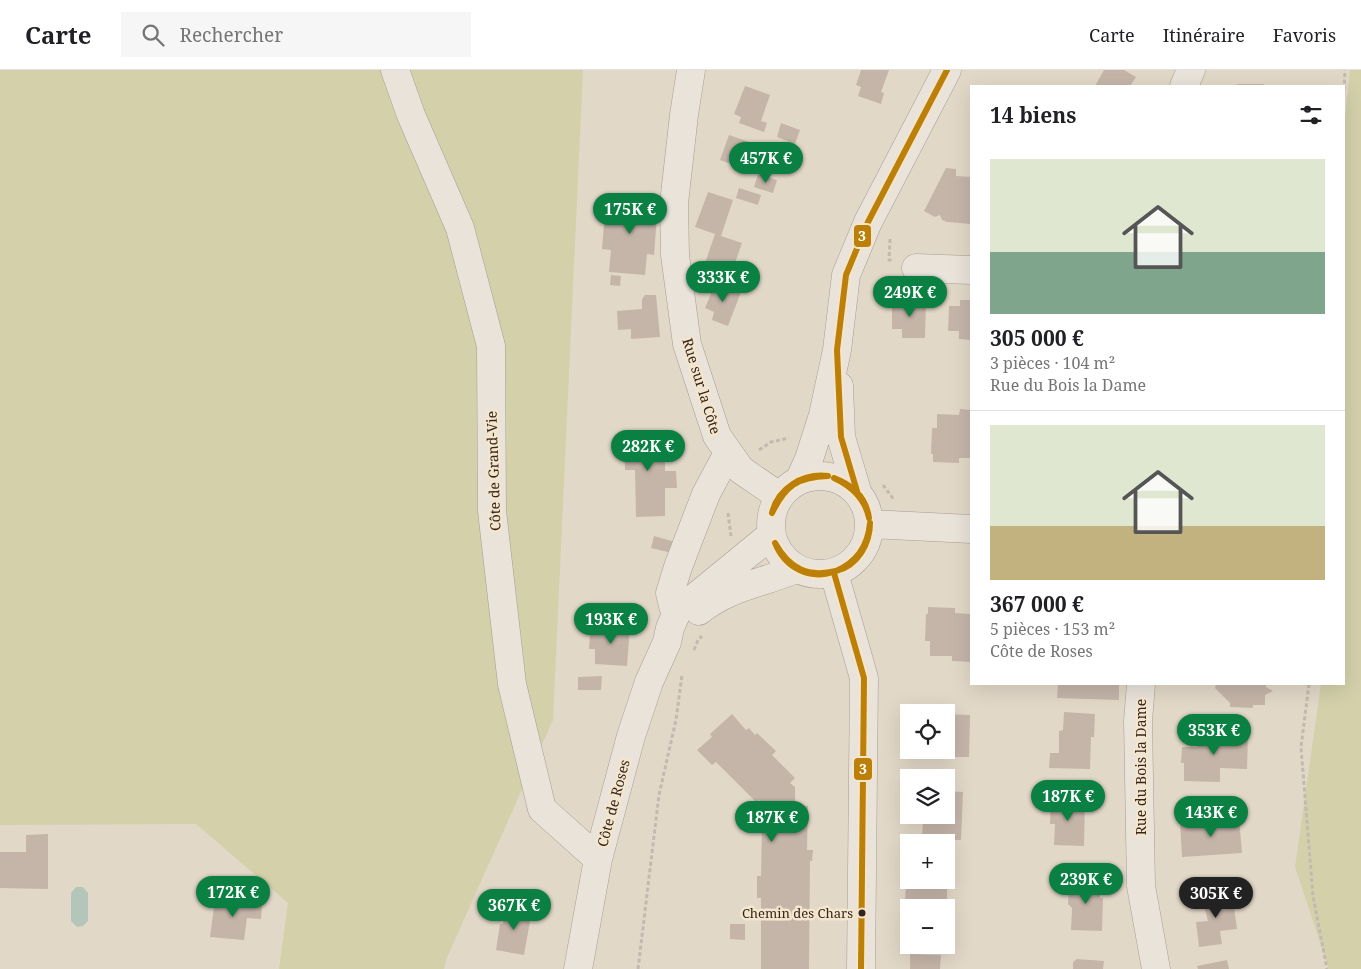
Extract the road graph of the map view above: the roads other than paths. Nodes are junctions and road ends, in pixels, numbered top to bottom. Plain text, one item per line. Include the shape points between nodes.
1 (395, 70) edge
2 (691, 70) edge
3 (947, 70) edge
4 (1191, 70) edge
5 (1184, 85) edge
6 (916, 268) road end
7 (970, 270) edge
8 (837, 350) junction
9 (728, 453) junction
10 (869, 486) junction
11 (790, 488) junction
12 (870, 524) junction
13 (970, 529) edge
14 (771, 535) junction
15 (796, 569) junction
16 (834, 574) junction
17 (677, 612) junction
18 (666, 642) junction
19 (1141, 685) edge
20 (598, 859) junction
21 (578, 969) edge
22 (861, 969) edge
23 (1156, 969) edge

1 - 20 street, Côte de Grand-Vie via 410,116 460,228 491,346 492,511 512,684 542,809
2 - 9 street, Rue sur la Côte via 674,203 675,255 687,344 717,436
3 - 8 street via 868,222 846,275
4 - 5 street
6 - 7 street
8 - 10 street via 841,436
8 - 11 street via 823,415 809,459
9 - 11 street, Rue sur la Côte via 741,470
9 - 17 street via 706,494 678,566 670,593 672,606
10 - 11 street via 820,475
10 - 12 street via 867,506
11 - 14 street via 771,514
12 - 13 street
12 - 16 street via 866,546 853,563
14 - 15 street via 779,555
14 - 17 street, Côte de Roses
15 - 16 street via 814,575
15 - 18 street, Côte de Roses via 740,587 703,608
16 - 22 street via 864,678
17 - 18 street, Côte de Roses
18 - 20 street, Côte de Roses via 631,736
19 - 23 street, Rue du Bois la Dame via 1138,721 1141,886
20 - 21 street, Côte de Roses

